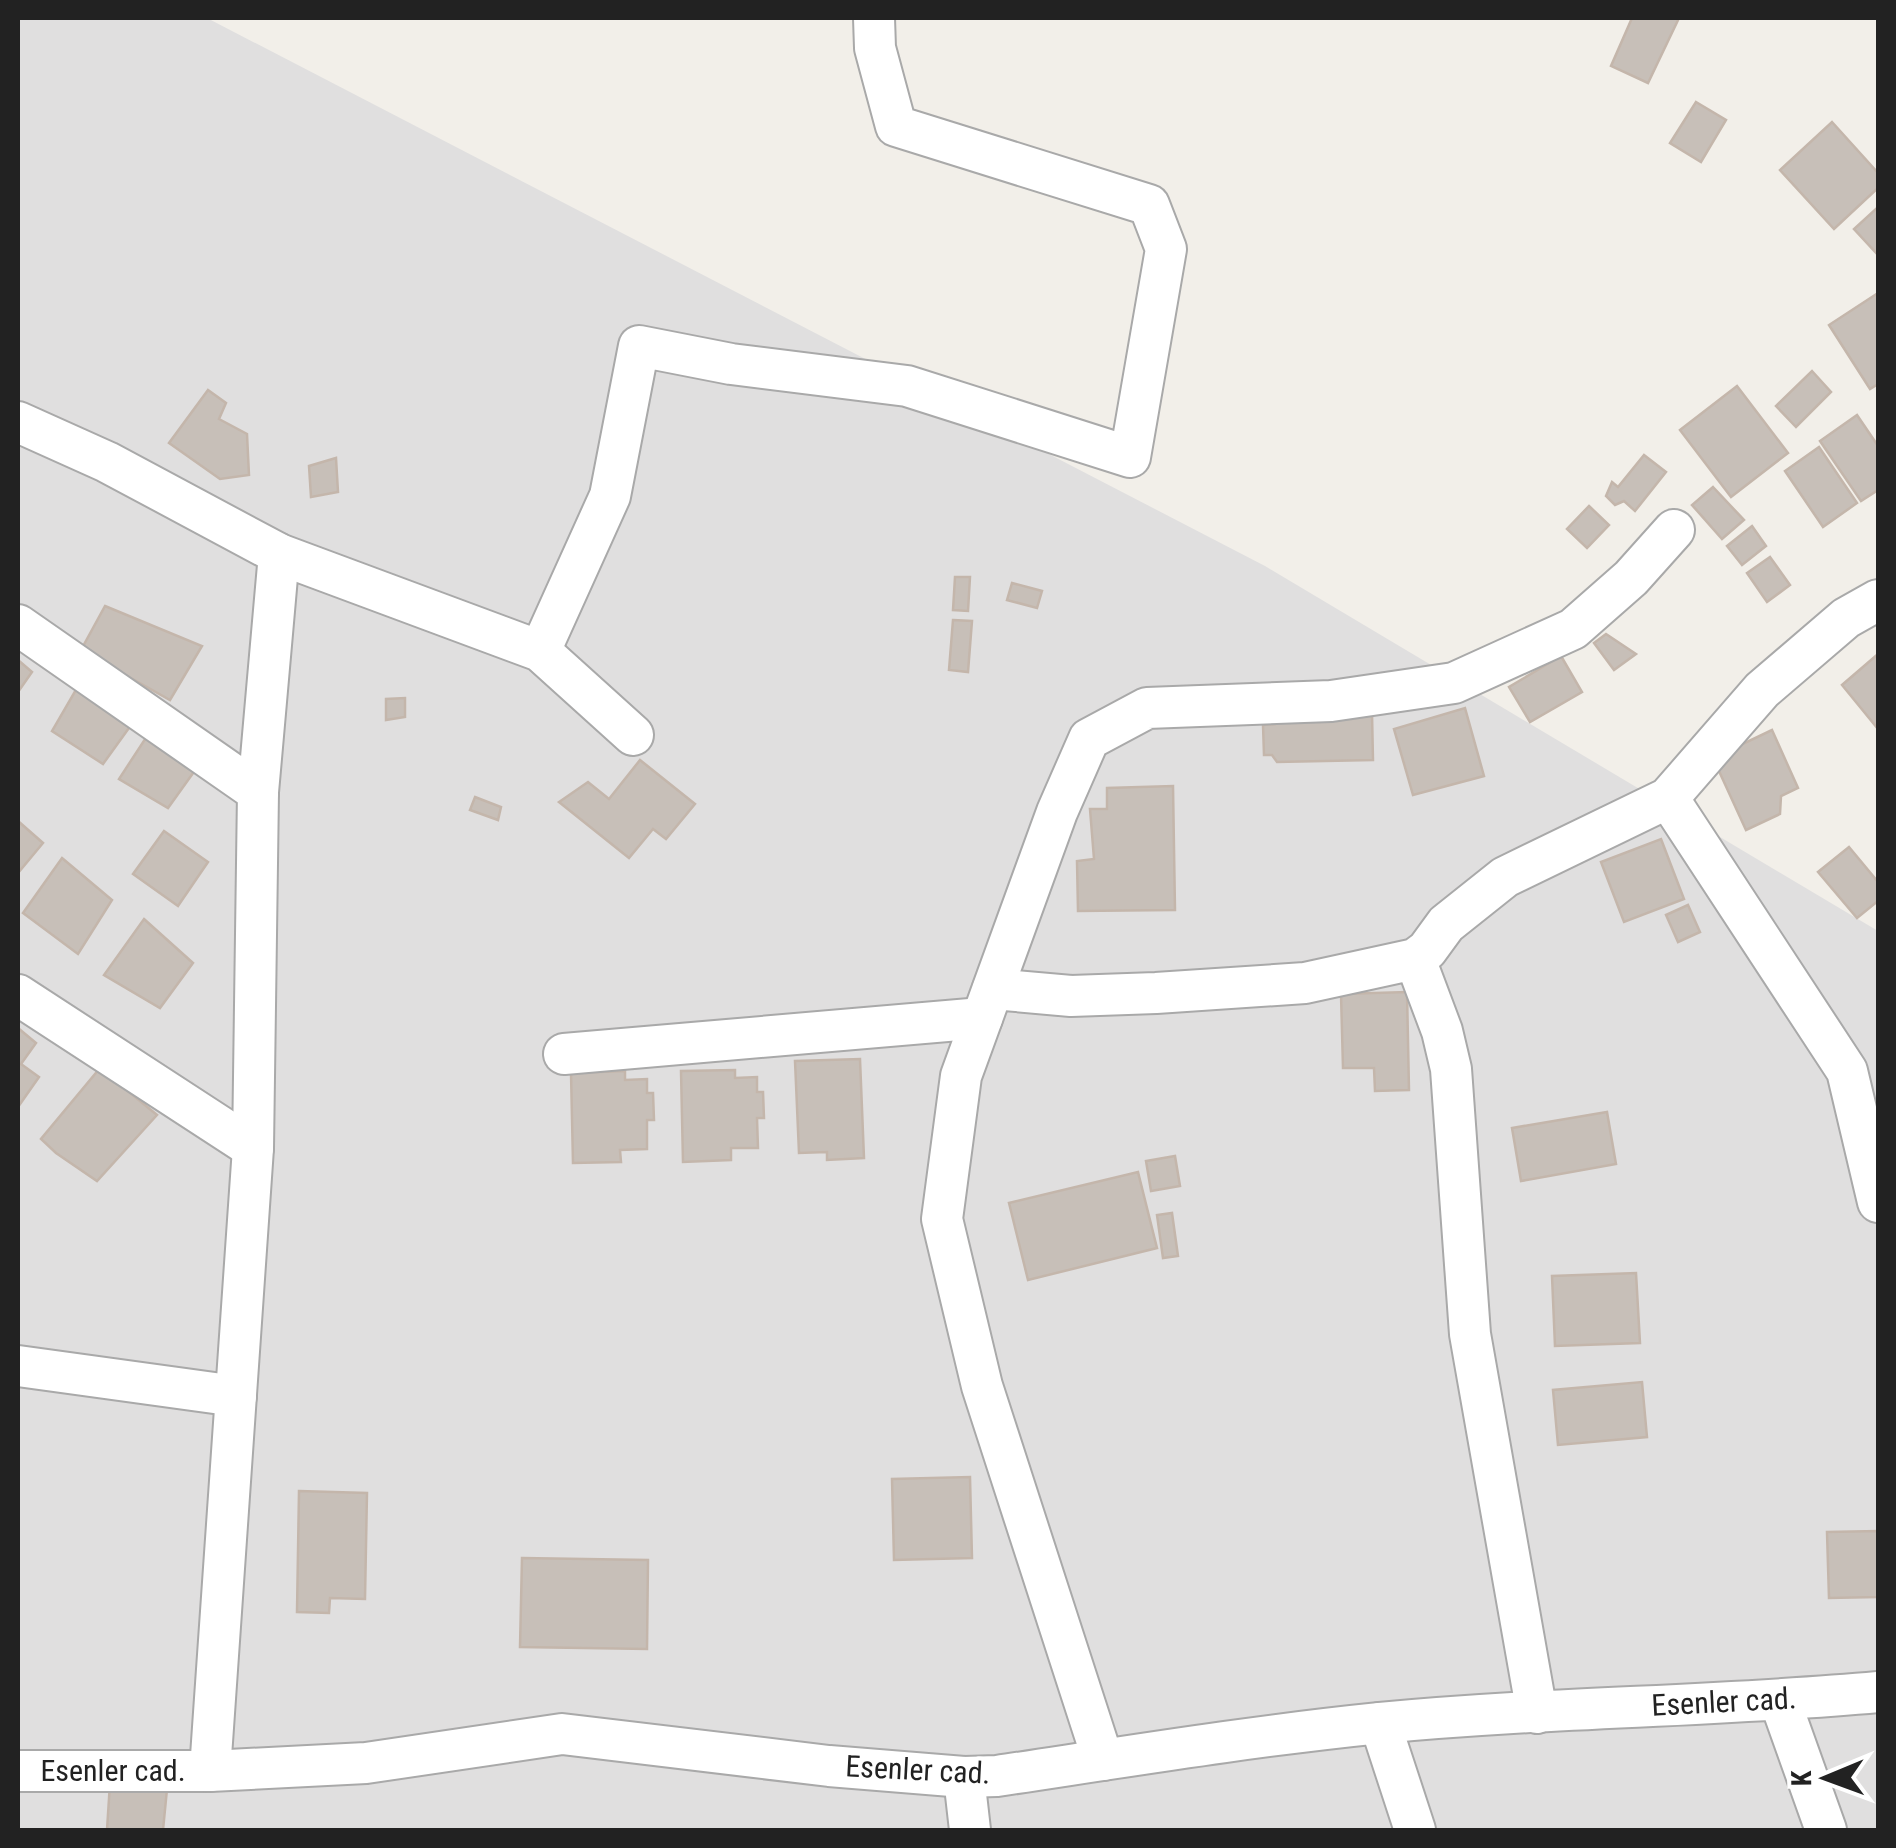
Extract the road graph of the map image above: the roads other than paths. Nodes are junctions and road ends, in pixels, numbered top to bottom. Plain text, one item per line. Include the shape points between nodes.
1 (874, 18) edge
2 (18, 422) edge
3 (1674, 530) dead end
4 (279, 554) junction
5 (1878, 600) edge
6 (18, 625) edge
7 (540, 651) junction
8 (633, 735) dead end
9 (258, 792) junction
10 (1668, 798) junction
11 (1414, 959) junction
12 (18, 995) edge
13 (988, 1004) junction
14 (564, 1054) dead end
15 (253, 1148) junction
16 (1878, 1202) edge
17 (18, 1366) edge
18 (236, 1396) junction
19 (1878, 1692) edge
20 (1780, 1701) junction
21 (1537, 1713) junction
22 (1380, 1724) junction
23 (1103, 1760) junction
24 (18, 1771) edge
25 (210, 1771) junction
26 (964, 1778) junction
27 (970, 1830) edge
28 (1415, 1830) edge
29 (1826, 1830) edge

1 - 7 street via 875,48 896,126 1149,205 1166,249 1130,457 907,386 639,346 610,496
2 - 4 street
3 - 13 street via 1573,629 1454,683 1331,701 1146,708 1089,738
4 - 7 street
4 - 9 street
5 - 10 street via 1846,618 1762,690
6 - 9 street
7 - 8 street
9 - 15 street
10 - 11 street via 1505,877
10 - 16 street via 1847,1072
11 - 13 street via 1306,983
11 - 21 street via 1451,1069 1470,1334
12 - 15 street
13 - 14 street
13 - 23 street via 961,1076 942,1218 982,1386
15 - 18 street
17 - 18 street
18 - 25 street
19 - 20 street, Esenler cad.
20 - 21 street, Esenler cad.
20 - 29 street
21 - 22 street, Esenler cad.
22 - 23 street, Esenler cad.
22 - 28 street
23 - 26 street, Esenler cad.
24 - 25 street, Esenler cad.
25 - 26 street, Esenler cad. via 366,1763 562,1734
26 - 27 street

